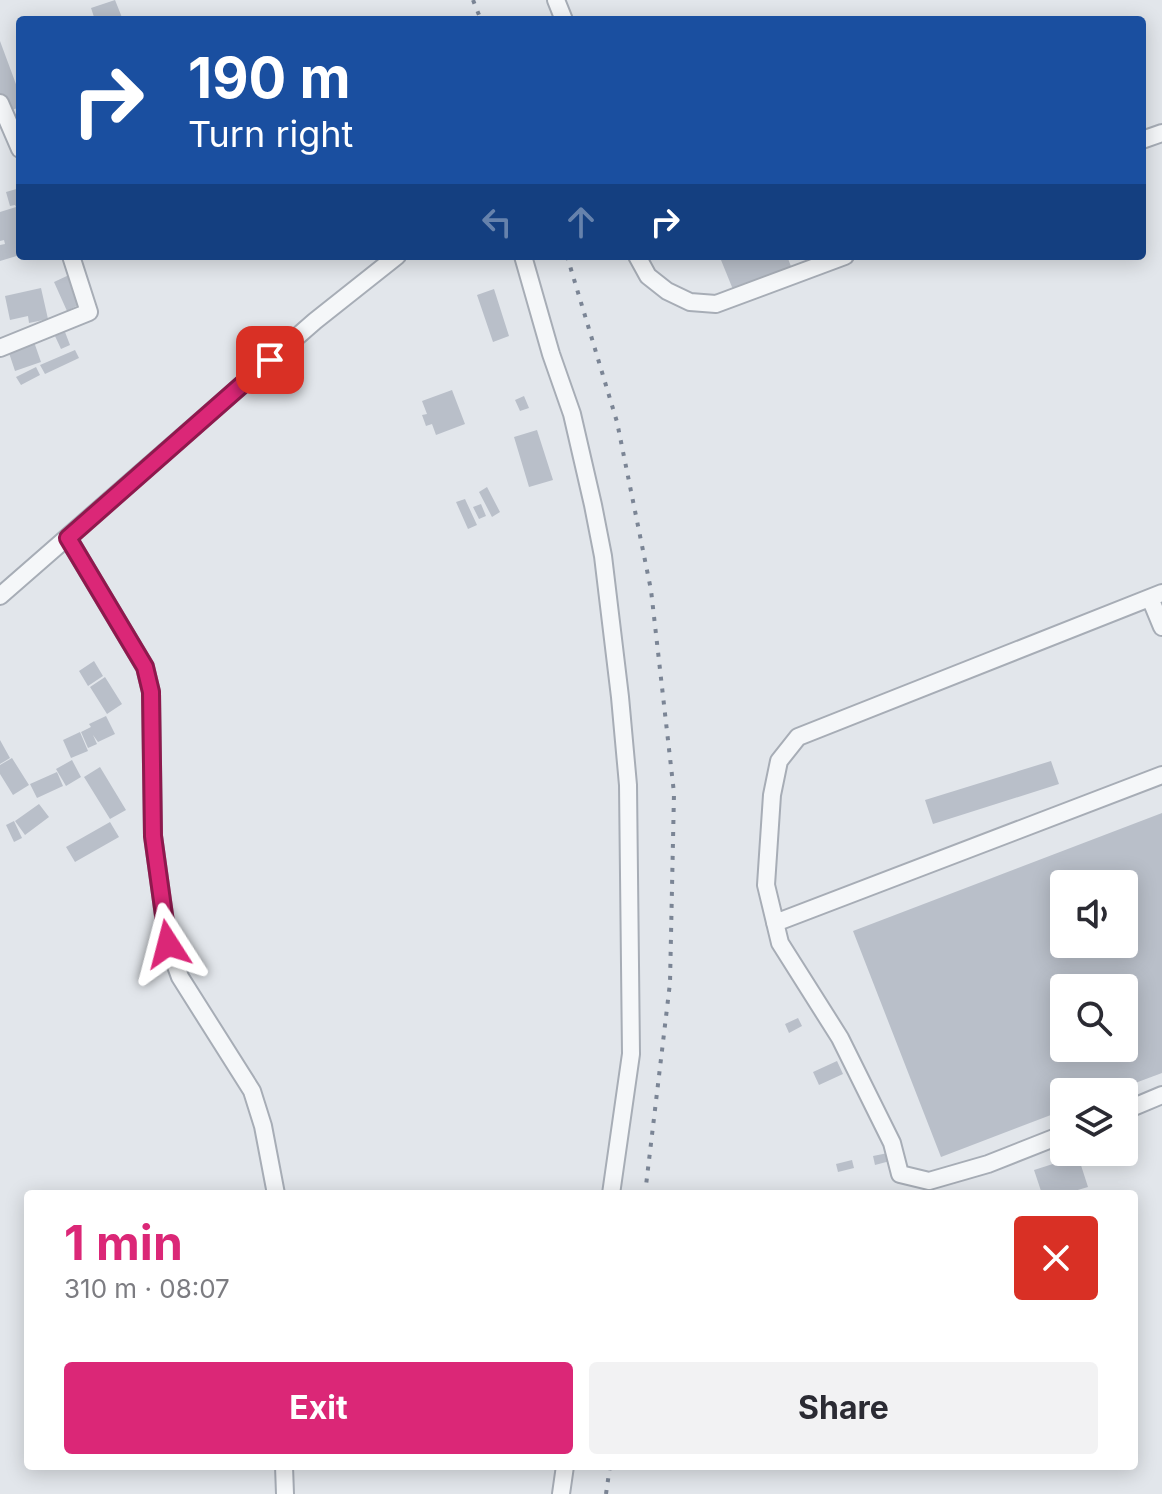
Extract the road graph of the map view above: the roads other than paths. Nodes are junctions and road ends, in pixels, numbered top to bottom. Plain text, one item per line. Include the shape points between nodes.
1 (0, 103) edge
2 (16, 140) edge
3 (72, 260) edge
4 (392, 260) edge
5 (524, 260) edge
6 (639, 260) edge
7 (834, 260) edge
8 (0, 348) edge
9 (68, 538) junction
10 (1156, 595) edge
11 (0, 596) edge
12 (1162, 627) edge
13 (1162, 775) edge
14 (775, 923) junction
15 (1162, 1095) edge
16 (1138, 1105) edge
17 (1050, 1140) edge
18 (275, 1190) edge
19 (612, 1190) edge
20 (284, 1470) edge
21 (564, 1470) edge
22 (285, 1494) edge
23 (561, 1494) edge

1 - 2 street
3 - 8 street via 89,312
4 - 9 street
5 - 19 street via 572,414 593,505 620,697 628,785 631,1054
6 - 7 street via 648,276 667,291 690,302 716,304
9 - 11 street
9 - 18 street via 145,667 151,692 153,836 168,944 180,977 252,1091
10 - 12 street
10 - 14 street via 798,737 779,761 772,795 766,885
13 - 14 street
14 - 17 street via 780,943 840,1038 892,1143 900,1174 929,1181
15 - 16 street
20 - 22 street
21 - 23 street

